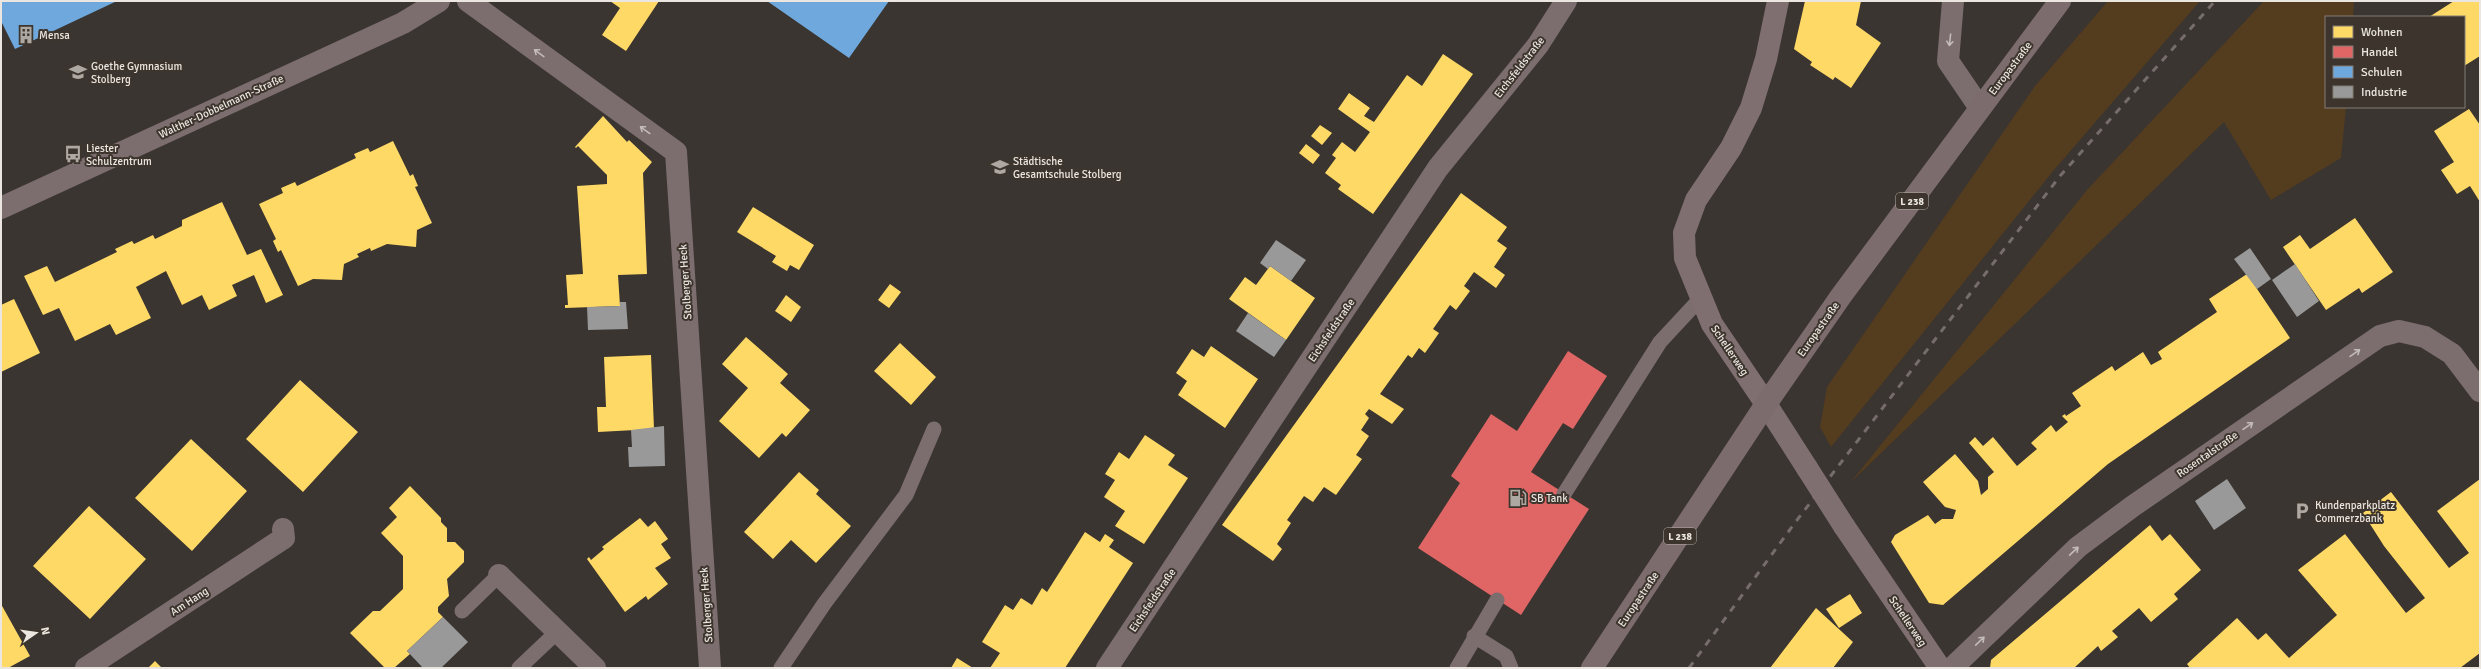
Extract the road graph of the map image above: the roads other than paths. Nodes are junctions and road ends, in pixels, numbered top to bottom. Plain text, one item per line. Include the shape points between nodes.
1 (439, 1) edge
2 (468, 1) edge
3 (1566, 1) edge
4 (1778, 1) edge
5 (1953, 1) edge
6 (2060, 1) edge
7 (1980, 108) junction
8 (1, 208) edge
9 (1700, 299) junction
10 (2480, 390) edge
11 (1766, 404) junction
12 (934, 429) dead end
13 (1564, 494) dead end
14 (283, 529) dead end
15 (498, 575) joint
16 (1497, 600) dead end
17 (462, 610) dead end
18 (558, 632) junction
19 (1474, 636) junction
20 (86, 668) edge
21 (519, 668) edge
22 (595, 668) edge
23 (710, 668) edge
24 (781, 668) edge
25 (1107, 668) edge
26 (1457, 668) edge
27 (1510, 668) edge
28 (1592, 668) edge
29 (1940, 668) edge
30 (1952, 668) edge

1 - 8 street, Walther-Dobbelmann-Straße via 403,23
23 -> 2 street, Stolberger Heck via 676,152
3 - 25 street, Eichsfeldstraße via 1538,45 1438,168
4 - 9 street, Schellerweg via 1766,59 1750,108 1731,148 1696,200 1684,233 1685,258
5 -> 7 street via 1948,61
6 - 7 main road, Europastraße / L 238
7 - 11 main road, Europastraße / L 238 via 1841,296
9 - 11 street, Schellerweg via 1712,324
9 - 13 lane via 1660,342
30 -> 10 street, Rosentalstraße via 2078,547 2133,506 2380,336 2399,331 2425,337 2452,354
11 - 28 main road, Europastraße / L 238
11 - 29 street, Schellerweg, bridge via 1844,526
12 - 24 lane via 906,495 824,604
14 - 20 street, Am Hang via 284,538
15 - 17 lane
15 - 18 street
16 - 19 lane
18 - 21 lane
18 - 22 street
19 - 26 lane
19 - 27 lane via 1506,656

